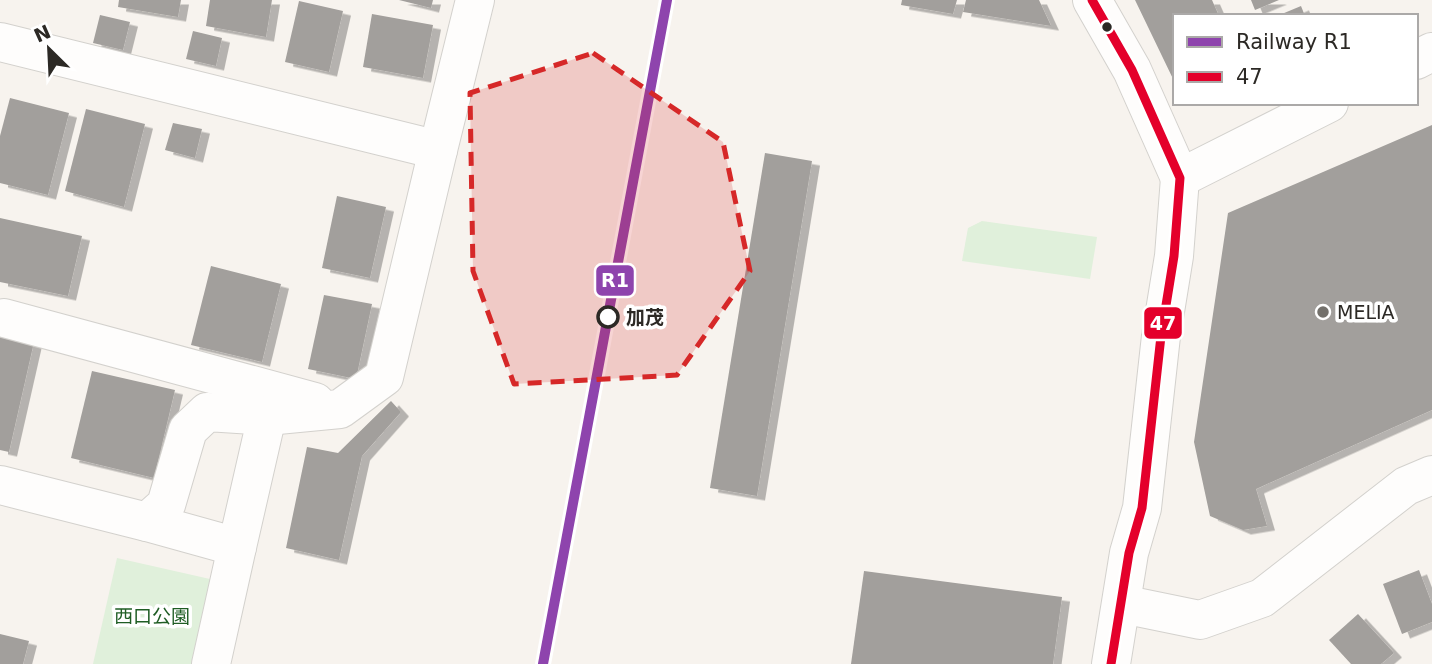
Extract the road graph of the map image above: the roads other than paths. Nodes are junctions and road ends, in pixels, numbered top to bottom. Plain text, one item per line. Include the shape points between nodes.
1 (475, 0) edge
2 (1092, 0) edge
3 (0, 42) edge
4 (1325, 105) edge
5 (438, 150) junction
6 (1180, 178) junction
7 (4, 318) dead end
8 (340, 409) junction
9 (267, 416) junction
10 (1432, 475) edge
11 (0, 485) edge
12 (147, 522) junction
13 (237, 547) junction
14 (1122, 604) junction
15 (211, 664) edge
16 (1111, 664) edge

1 - 5 street
2 - 6 street via 1132,70
3 - 5 street
4 - 6 street
5 - 8 street via 384,377
6 - 14 street via 1142,508 1129,553
7 - 8 street
8 - 9 street
9 - 12 street via 207,412 188,430 166,505
9 - 13 street
10 - 14 street via 1406,486 1262,598 1200,620
11 - 12 street
12 - 13 street
13 - 15 street
14 - 16 street

